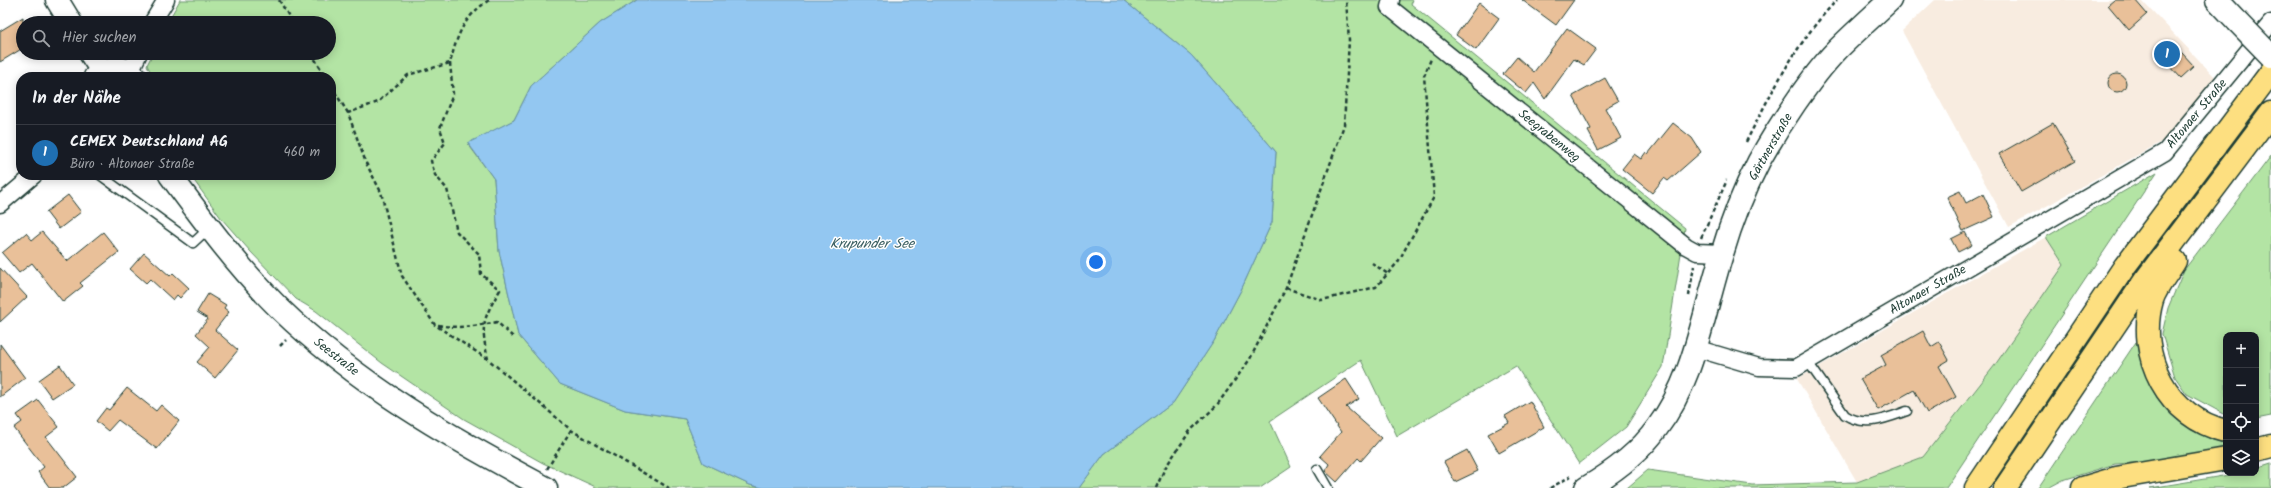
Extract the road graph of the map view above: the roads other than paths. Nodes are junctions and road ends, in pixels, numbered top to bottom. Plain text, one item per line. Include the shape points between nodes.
1 (56, 0) edge
2 (166, 0) edge
3 (1391, 0) edge
4 (1890, 0) edge
5 (2216, 0) edge
6 (66, 16) edge
7 (156, 16) edge
8 (2271, 23) edge
9 (2271, 56) edge
10 (93, 60) edge
11 (135, 67) edge
12 (98, 72) edge
13 (105, 72) edge
14 (2271, 72) edge
15 (2271, 113) edge
16 (2246, 145) junction
17 (28, 180) edge
18 (107, 180) edge
19 (174, 180) edge
20 (0, 204) edge
21 (209, 228) junction
22 (1722, 253) junction
23 (1695, 348) junction
24 (1808, 362) junction
25 (1908, 411) dead end
26 (2223, 430) edge
27 (2271, 430) edge
28 (2259, 433) edge
29 (2271, 446) edge
30 (2259, 449) edge
31 (2223, 460) edge
32 (1317, 468) dead end
33 (546, 479) edge
34 (1590, 487) edge
35 (1328, 488) edge
36 (1976, 488) edge
37 (2005, 488) edge
38 (2083, 488) edge

1 - 6 main road
2 - 7 street
3 - 22 street, Seegrabenweg via 1389,7 1686,246 1697,252
4 - 22 main road, Gärtnerstraße via 1836,51 1802,94 1760,161 1736,213
5 - 9 main road, bridge
8 - 24 street, Altonaer Straße via 2165,152
10 - 12 main road
11 - 13 main road via 116,68
14 - 36 highway via 2125,266
15 - 16 highway
16 - 26 highway via 2152,299 2147,332 2154,369 2165,390 2179,407 2213,428
16 - 37 highway via 2146,280
17 - 20 street
18 - 21 lane via 193,243
19 - 21 main road, Seestraße
21 - 33 main road, Seestraße via 278,307 323,347 374,385 443,431
22 - 23 main road, Gärtnerstraße
23 - 24 street, Altonaer Straße via 1759,367 1796,368
23 - 34 main road via 1685,379 1657,429 1637,452
24 - 25 lane via 1845,415 1851,419 1871,422
27 - 28 highway
29 - 30 highway
31 - 38 highway via 2116,478
32 - 35 lane

